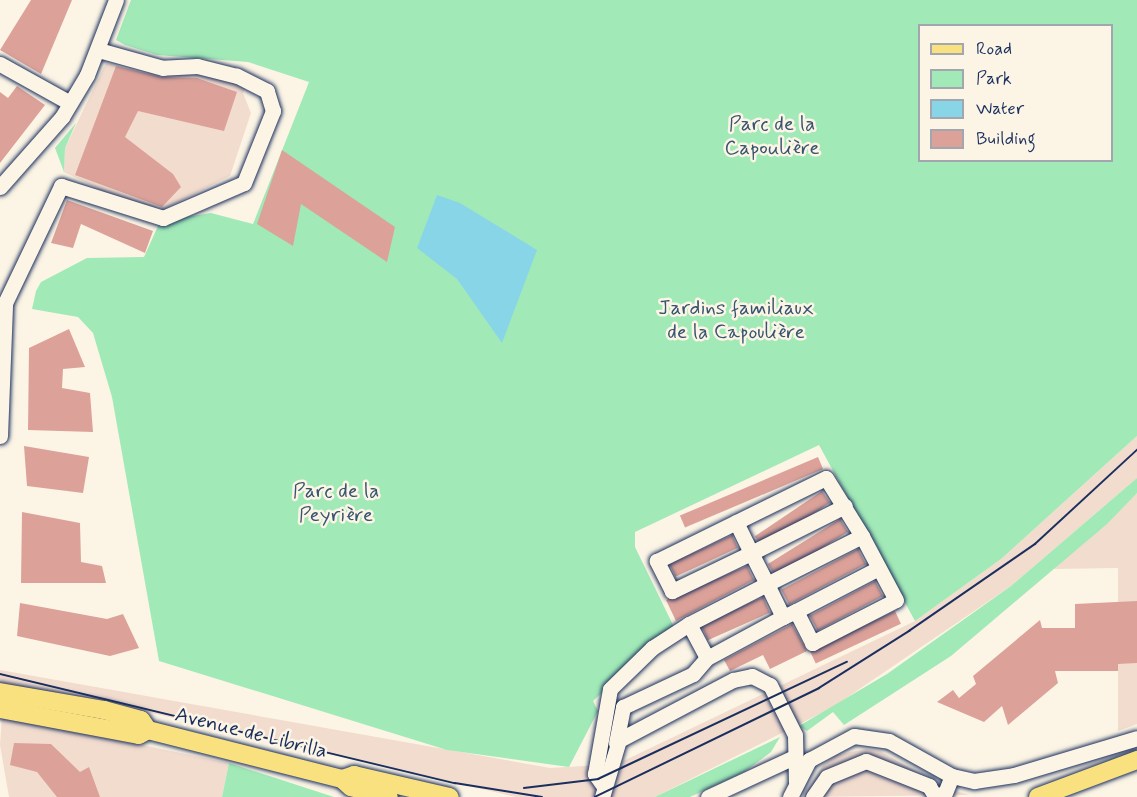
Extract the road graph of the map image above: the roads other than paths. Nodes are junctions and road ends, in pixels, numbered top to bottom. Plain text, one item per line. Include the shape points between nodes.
1 (116, 0) edge
2 (98, 50) junction
3 (0, 64) edge
4 (70, 103) junction
5 (0, 187) edge
6 (0, 436) edge
7 (845, 506) junction
8 (736, 522) junction
9 (862, 536) junction
10 (751, 553) junction
11 (879, 568) junction
12 (767, 584) junction
13 (790, 614) junction
14 (690, 624) junction
15 (707, 658) junction
16 (0, 683) edge
17 (0, 692) edge
18 (0, 699) edge
19 (77, 707) junction
20 (0, 709) edge
21 (104, 710) junction
22 (148, 730) junction
23 (1137, 738) edge
24 (615, 743) junction
25 (794, 757) junction
26 (1137, 760) edge
27 (957, 778) junction
28 (342, 779) junction
29 (796, 782) junction
30 (603, 794) edge
31 (389, 797) edge
32 (449, 797) edge
33 (708, 797) edge
34 (789, 797) edge
35 (813, 797) edge
36 (953, 797) edge
37 (1038, 797) edge

1 - 2 street
2 - 4 street
2 - 6 street via 163,68 197,66 237,76 267,91 273,111 244,183 169,216 156,219 62,186 5,303
3 - 4 street
4 - 5 street
7 - 8 street via 826,478
7 - 9 street
7 - 10 street
8 - 10 street
8 - 10 street via 657,561 672,591
9 - 11 street
9 - 12 street
10 - 12 street
11 - 13 street
11 - 13 street via 896,600 812,643
12 - 13 street
12 - 14 street
13 - 15 street
14 - 15 street
14 - 30 street via 652,648 610,689 595,774
15 - 24 street via 693,674 623,707
16 - 19 main road via 58,695
17 - 19 main road, Avenue de Librilla
18 - 21 main road, Avenue de Librilla via 79,713
19 - 21 main road, Avenue de Librilla
20 - 22 main road, Avenue de Librilla via 139,735
21 - 22 main road, Avenue de Librilla via 141,720
22 - 28 main road, Avenue de Librilla
23 - 27 street via 1014,775
24 - 25 street via 733,680 752,676 770,684 783,707 795,735
24 - 30 street
25 - 29 street
25 - 33 street
26 - 37 main road
27 - 29 street via 890,741 855,736 820,751
27 - 35 street via 945,793 935,796 929,786 866,761 827,777
27 - 36 street
28 - 31 main road, Avenue de Librilla via 351,787
28 - 32 main road, Avenue de Librilla via 354,775
29 - 34 street

